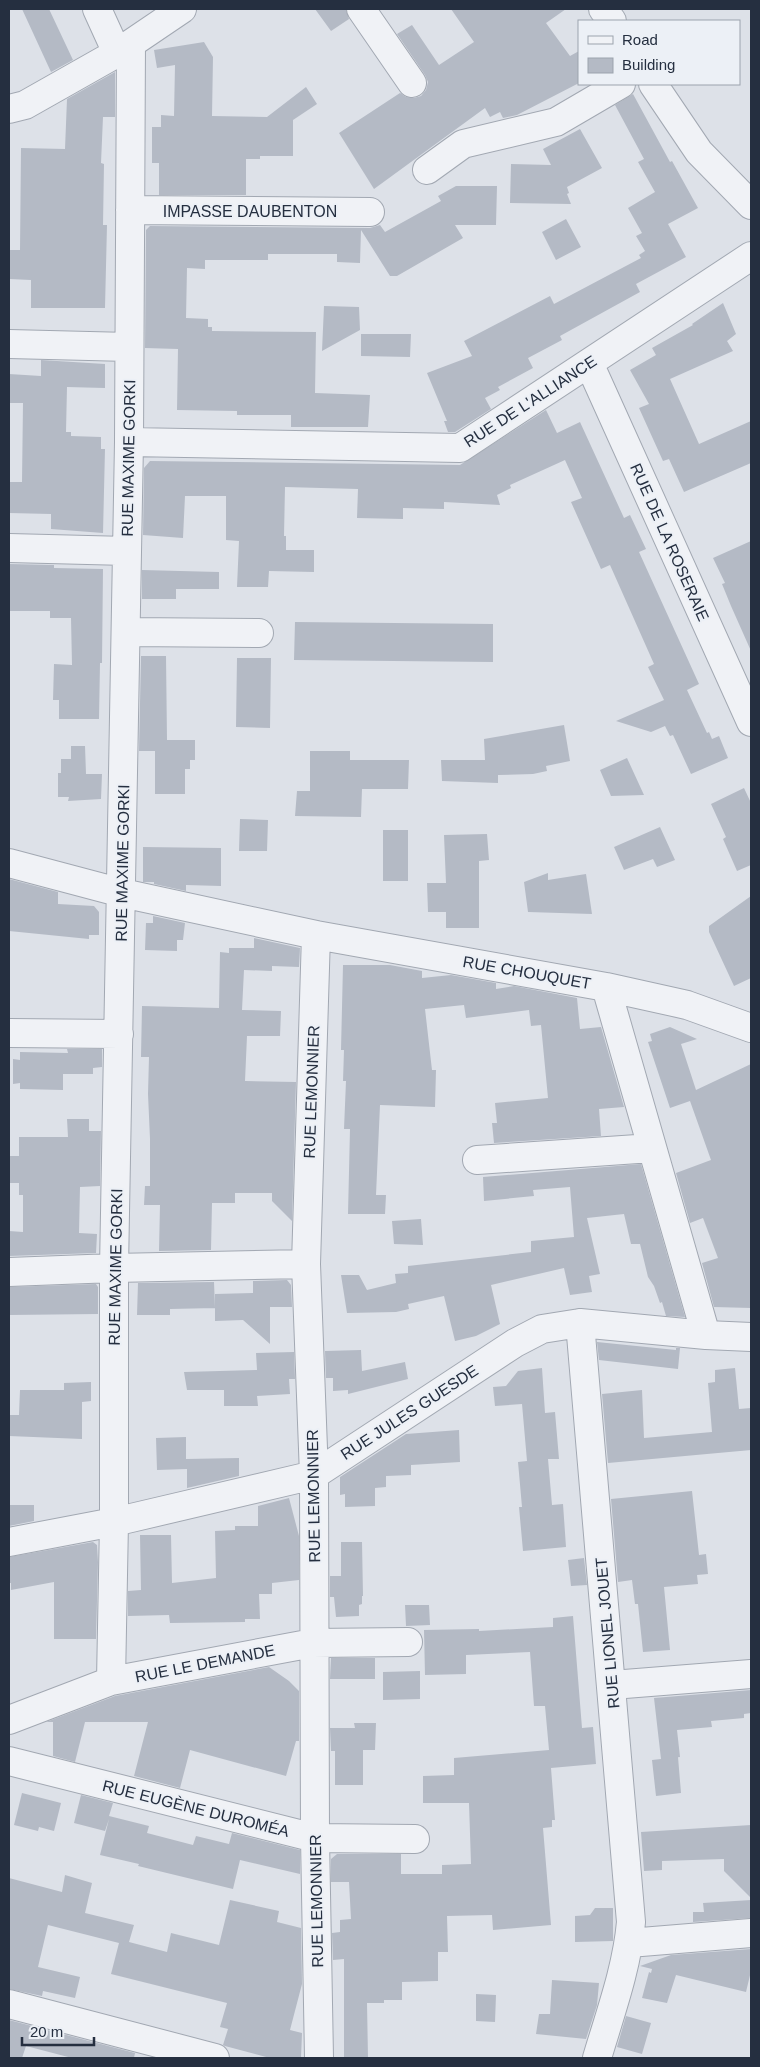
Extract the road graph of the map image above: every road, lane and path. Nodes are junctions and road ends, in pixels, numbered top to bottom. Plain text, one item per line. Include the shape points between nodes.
1 (97, 9) edge
2 (182, 9) edge
3 (361, 9) edge
4 (603, 9) edge
5 (611, 20) edge
6 (124, 48) junction
7 (412, 83) dead end
8 (619, 85) edge
9 (654, 85) edge
10 (9, 109) edge
11 (427, 170) dead end
12 (751, 205) edge
13 (130, 210) junction
14 (370, 212) dead end
15 (751, 256) edge
16 (9, 344) edge
17 (129, 347) junction
18 (590, 363) junction
19 (129, 442) junction
20 (9, 548) edge
21 (127, 551) junction
22 (126, 632) junction
23 (259, 633) dead end
24 (751, 722) edge
25 (9, 863) edge
26 (122, 893) junction
27 (316, 935) junction
28 (606, 986) junction
29 (751, 1028) edge
30 (9, 1033) edge
31 (119, 1034) junction
32 (652, 1148) junction
33 (477, 1160) dead end
34 (306, 1264) junction
35 (114, 1268) junction
36 (9, 1272) edge
37 (580, 1323) junction
38 (706, 1335) junction
39 (751, 1337) edge
40 (314, 1475) junction
41 (114, 1522) junction
42 (9, 1542) edge
43 (408, 1642) dead end
44 (313, 1643) junction
45 (751, 1674) edge
46 (111, 1681) junction
47 (612, 1685) junction
48 (9, 1720) edge
49 (9, 1761) edge
50 (315, 1838) junction
51 (415, 1840) dead end
52 (751, 1933) edge
53 (629, 1943) junction
54 (9, 2004) edge
55 (215, 2058) edge
56 (318, 2058) edge
57 (598, 2058) edge

1 - 6 street
2 - 6 street
3 - 7 street
4 - 5 street
6 - 10 street via 25,104
6 - 13 street, RUE MAXIME GORKI
8 - 11 street via 556,122 463,144
9 - 12 street via 699,152
13 - 14 street, IMPASSE DAUBENTON
13 - 17 street, RUE MAXIME GORKI
15 - 18 street, RUE DE L'ALLIANCE
16 - 17 street
17 - 19 street, RUE MAXIME GORKI
18 - 19 street, RUE DE L'ALLIANCE via 460,448
18 - 24 street, RUE DE LA ROSERAIE
19 - 21 street, RUE MAXIME GORKI
20 - 21 street
21 - 22 street, RUE MAXIME GORKI
22 - 23 street
22 - 26 street, RUE MAXIME GORKI
25 - 26 street, RUE CHOUQUET
26 - 27 street, RUE CHOUQUET
26 - 31 street, RUE MAXIME GORKI
27 - 28 street, RUE CHOUQUET
27 - 34 street, RUE LEMONNIER
28 - 29 street via 687,1005
28 - 32 street, RUE CHOUQUET
30 - 31 street
31 - 35 street, RUE MAXIME GORKI
32 - 33 street
32 - 38 street, RUE CHOUQUET
34 - 35 street
34 - 40 street, RUE LEMONNIER
35 - 36 street
35 - 41 street, RUE MAXIME GORKI
37 - 38 street, RUE JULES GUESDE
37 - 40 street, RUE JULES GUESDE via 542,1330 515,1343
37 - 47 street, RUE LIONEL JOUET
38 - 39 street, RUE JULES GUESDE
40 - 41 street, RUE JULES GUESDE
40 - 44 street, RUE LEMONNIER
41 - 42 street, RUE JULES GUESDE
41 - 46 street, RUE MAXIME GORKI
43 - 44 street, RUE LE DEMANDE
44 - 46 street, RUE LE DEMANDE
44 - 50 street, RUE LEMONNIER
45 - 47 street
46 - 48 street, RUE LE DEMANDE
47 - 53 street, RUE LIONEL JOUET
49 - 50 street, RUE EUGÈNE DUROMÉA
50 - 51 street, RUE EUGÈNE DUROMÉA
50 - 56 street, RUE LEMONNIER
52 - 53 street
53 - 57 street, RUE LIONEL JOUET
54 - 55 street

